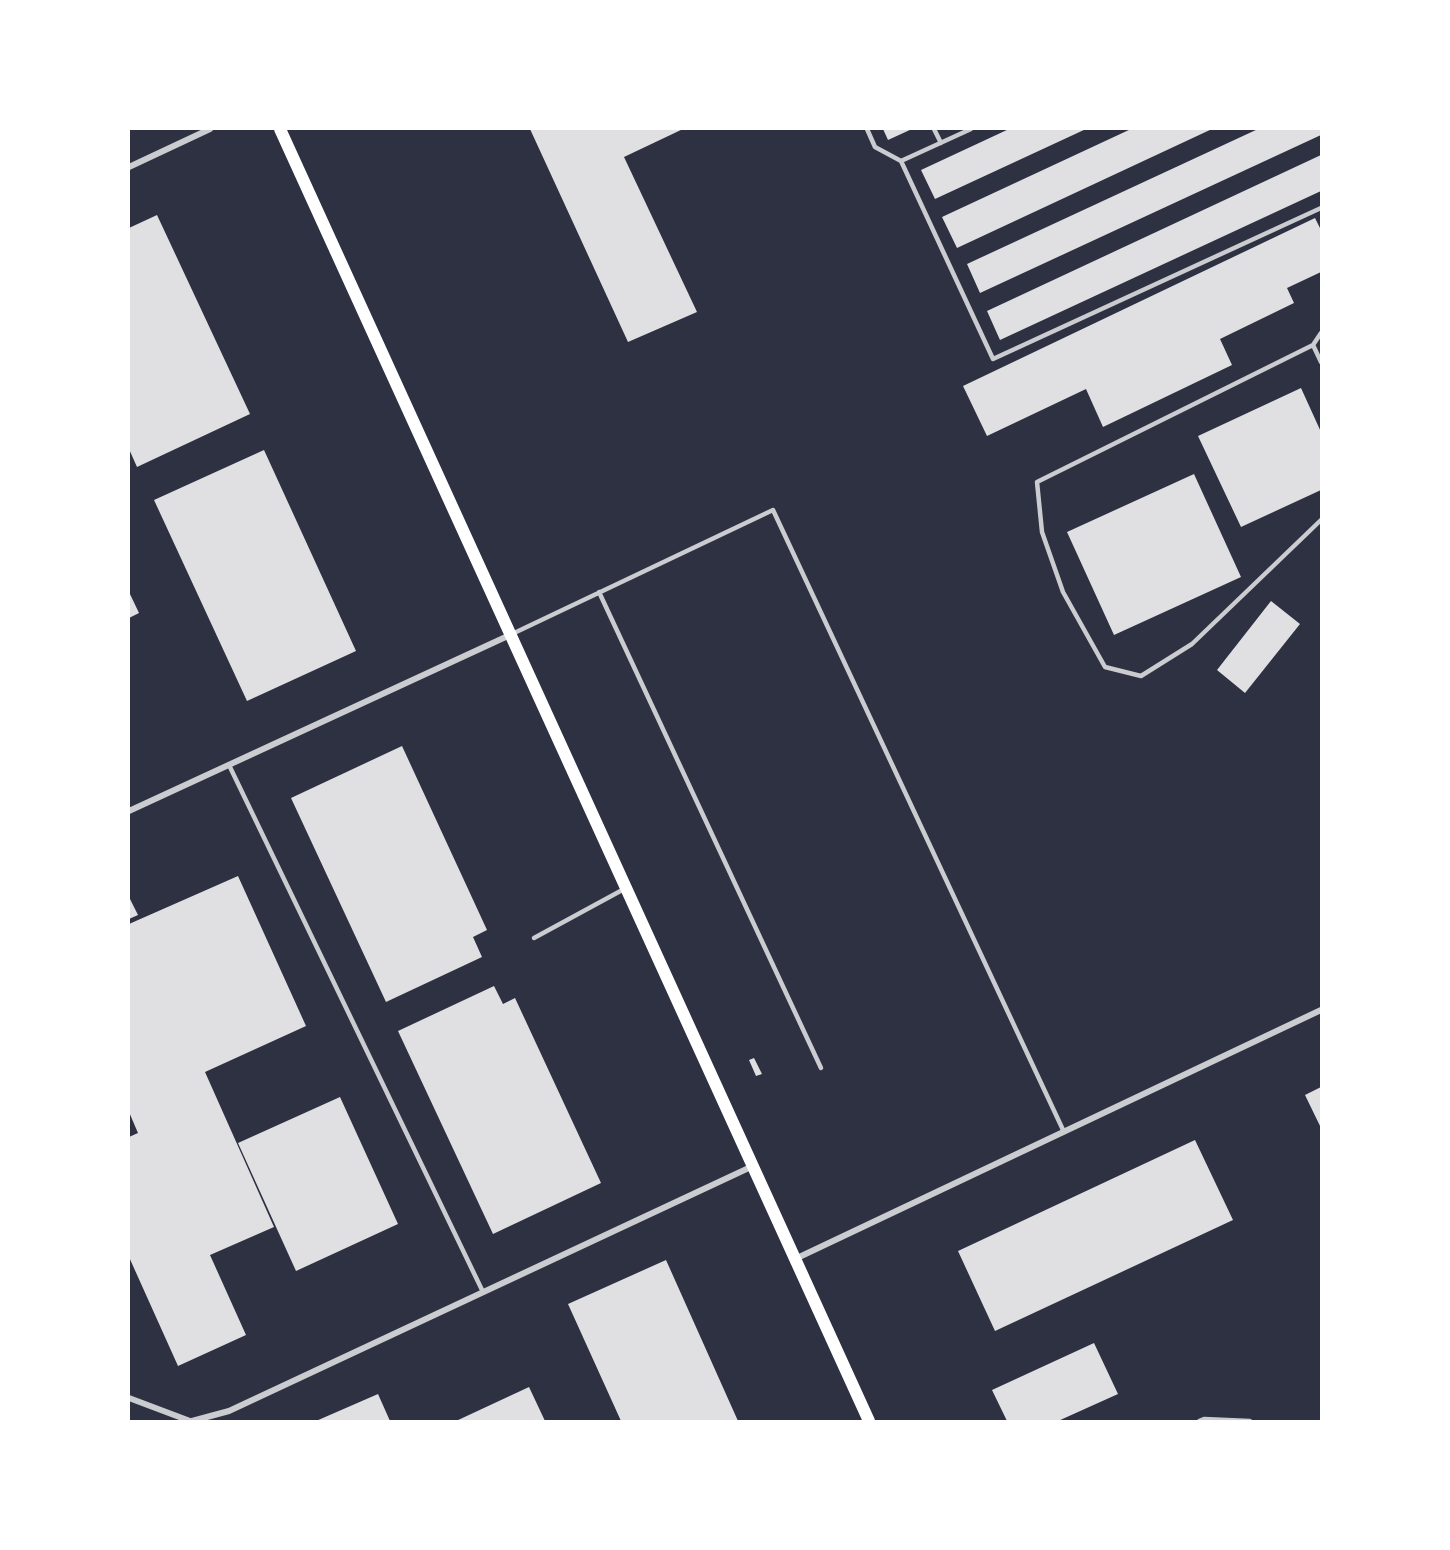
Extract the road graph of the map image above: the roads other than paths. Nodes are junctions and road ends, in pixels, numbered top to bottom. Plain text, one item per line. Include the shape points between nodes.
1 (210, 129) edge
2 (280, 129) edge
3 (867, 129) edge
4 (934, 129) edge
5 (971, 129) edge
6 (941, 143) junction
7 (901, 161) junction
8 (129, 167) edge
9 (1321, 208) edge
10 (1321, 333) edge
11 (1313, 345) junction
12 (1321, 362) edge
13 (1321, 520) edge
14 (599, 592) junction
15 (510, 635) junction
16 (229, 765) junction
17 (129, 811) edge
18 (626, 888) junction
19 (534, 938) dead end
20 (1321, 1010) edge
21 (822, 1068) dead end
22 (1064, 1132) junction
23 (753, 1166) junction
24 (795, 1259) junction
25 (483, 1292) junction
26 (129, 1398) edge
27 (191, 1421) edge
28 (869, 1421) edge
29 (1199, 1421) edge
30 (1250, 1421) edge

1 - 8 street
2 - 15 main road
3 - 7 lane via 875,147
4 - 6 lane
5 - 6 lane
6 - 7 lane
7 - 9 lane via 993,359
10 - 11 lane
11 - 12 lane
11 - 13 lane via 1037,482 1042,532 1063,592 1105,667 1140,676 1192,644
14 - 15 lane
14 - 21 lane
14 - 22 lane via 773,510
15 - 16 street
15 - 18 main road
16 - 17 street
16 - 25 lane
18 - 19 lane
18 - 23 main road
20 - 22 street
22 - 24 street
23 - 24 main road
23 - 25 street
24 - 28 main road
25 - 27 street via 229,1411
26 - 27 street
29 - 30 lane

